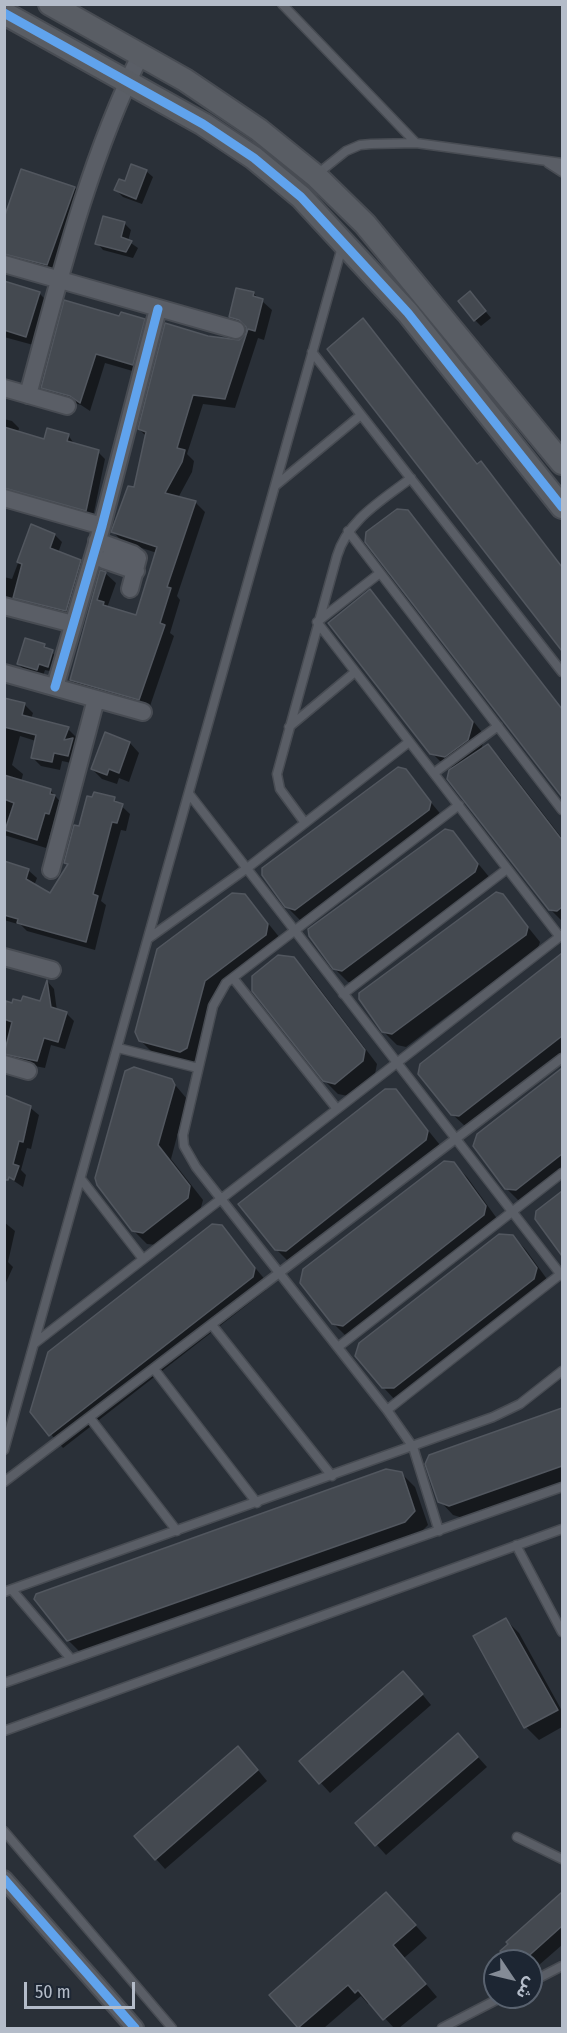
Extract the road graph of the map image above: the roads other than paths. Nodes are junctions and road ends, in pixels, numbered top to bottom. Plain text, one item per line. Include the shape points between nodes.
1 (44, 4) edge
2 (50, 4) edge
3 (282, 4) edge
4 (71, 10) edge
5 (19, 16) edge
6 (141, 54) junction
7 (128, 81) junction
8 (416, 144) junction
9 (546, 161) junction
10 (562, 163) edge
11 (562, 172) edge
12 (316, 176) junction
13 (344, 240) junction
14 (4, 264) edge
15 (59, 281) junction
16 (158, 309) junction
17 (236, 330) dead end
18 (312, 352) junction
19 (4, 388) edge
20 (28, 395) junction
21 (67, 406) dead end
22 (361, 415) junction
23 (562, 463) edge
24 (411, 478) junction
25 (275, 486) junction
26 (4, 498) edge
27 (562, 507) edge
28 (348, 531) junction
29 (100, 534) junction
30 (104, 560) dead end
31 (136, 571) junction
32 (380, 573) junction
33 (130, 589) dead end
34 (4, 606) edge
35 (317, 622) junction
36 (73, 624) junction
37 (356, 672) junction
38 (562, 672) edge
39 (4, 673) edge
40 (55, 687) junction
41 (96, 699) junction
42 (143, 712) dead end
43 (498, 726) junction
44 (289, 727) junction
45 (410, 742) junction
46 (434, 773) junction
47 (190, 795) junction
48 (459, 805) junction
49 (562, 810) edge
50 (305, 823) junction
51 (507, 868) junction
52 (246, 869) junction
53 (51, 870) dead end
54 (294, 930) junction
55 (561, 936) edge
56 (149, 939) junction
57 (4, 957) edge
58 (52, 970) dead end
59 (233, 978) junction
60 (343, 994) junction
61 (118, 1048) junction
62 (562, 1058) edge
63 (4, 1064) edge
64 (396, 1064) junction
65 (198, 1068) junction
66 (28, 1071) dead end
67 (337, 1110) junction
68 (457, 1141) junction
69 (562, 1173) edge
70 (81, 1179) junction
71 (222, 1199) junction
72 (513, 1212) junction
73 (143, 1259) junction
74 (280, 1274) junction
75 (562, 1274) edge
76 (212, 1324) junction
77 (35, 1343) junction
78 (338, 1347) junction
79 (154, 1369) junction
80 (562, 1371) edge
81 (387, 1410) junction
82 (90, 1418) junction
83 (413, 1447) junction
84 (4, 1450) edge
85 (333, 1476) junction
86 (4, 1482) edge
87 (562, 1487) edge
88 (257, 1503) junction
89 (562, 1529) edge
90 (440, 1530) junction
91 (177, 1531) junction
92 (516, 1545) junction
93 (8, 1591) edge
94 (562, 1632) edge
95 (71, 1659) junction
96 (4, 1683) edge
97 (4, 1731) edge
98 (4, 1831) edge
99 (517, 1837) dead end
100 (562, 1859) edge
101 (4, 1879) edge
102 (562, 1966) edge
103 (543, 1976) edge
104 (483, 2007) edge
105 (135, 2028) edge
106 (172, 2028) edge
107 (442, 2028) edge

1 - 5 street
2 - 4 street
3 - 8 lane
4 - 6 street
5 - 7 street
6 - 7 street
6 - 12 street via 233,112
7 - 13 street via 254,158 302,197
7 - 15 street via 103,141
8 - 9 lane
8 - 12 lane via 360,145 346,151
9 - 10 lane
9 - 11 lane
12 - 23 street via 365,224
13 - 18 lane
13 - 27 street via 408,313
14 - 15 street
15 - 16 street
15 - 20 street
16 - 17 street
16 - 29 street
18 - 22 lane
18 - 25 lane
19 - 20 street
20 - 21 street
22 - 24 lane
22 - 25 lane
24 - 28 lane
24 - 38 lane
25 - 47 lane
26 - 29 street
28 - 32 lane
28 - 35 lane
29 - 31 street via 136,555
29 - 36 street
30 - 31 street
31 - 33 street
32 - 35 lane
32 - 43 lane
34 - 36 street
35 - 37 lane
35 - 44 lane
36 - 40 street
37 - 44 lane
37 - 45 lane
39 - 40 street
40 - 41 street
41 - 42 street
41 - 53 street
43 - 46 lane
43 - 49 lane
44 - 50 lane via 277,781
45 - 46 lane
45 - 50 lane
46 - 48 lane
47 - 52 lane
47 - 56 lane
48 - 51 lane
48 - 54 lane
50 - 52 lane
51 - 55 lane
51 - 60 lane
52 - 54 lane
52 - 56 lane
54 - 59 lane
54 - 60 lane
55 - 64 lane
56 - 61 lane
57 - 58 street
59 - 65 lane via 220,990 213,1006
59 - 67 lane
60 - 64 lane
61 - 65 lane
61 - 70 lane
62 - 68 lane
63 - 66 street
64 - 67 lane
64 - 68 lane
65 - 71 lane via 184,1146
67 - 71 lane
68 - 72 lane
68 - 74 lane
69 - 72 lane
70 - 73 lane
70 - 77 lane
71 - 73 lane
71 - 74 lane
72 - 75 lane
72 - 78 lane
73 - 77 lane
74 - 76 lane
74 - 78 lane
75 - 81 lane
76 - 79 lane
76 - 85 lane
77 - 84 lane
78 - 81 lane
79 - 82 lane
79 - 88 lane
80 - 83 lane via 506,1411
81 - 83 lane
82 - 86 lane
82 - 91 lane
83 - 85 lane
83 - 90 lane
85 - 88 lane
87 - 90 lane
88 - 91 lane
89 - 92 lane
90 - 95 lane
91 - 93 lane
92 - 94 lane
92 - 97 lane
93 - 95 lane
95 - 96 lane
98 - 106 lane
99 - 100 lane
101 - 105 street
102 - 103 lane
104 - 107 lane

